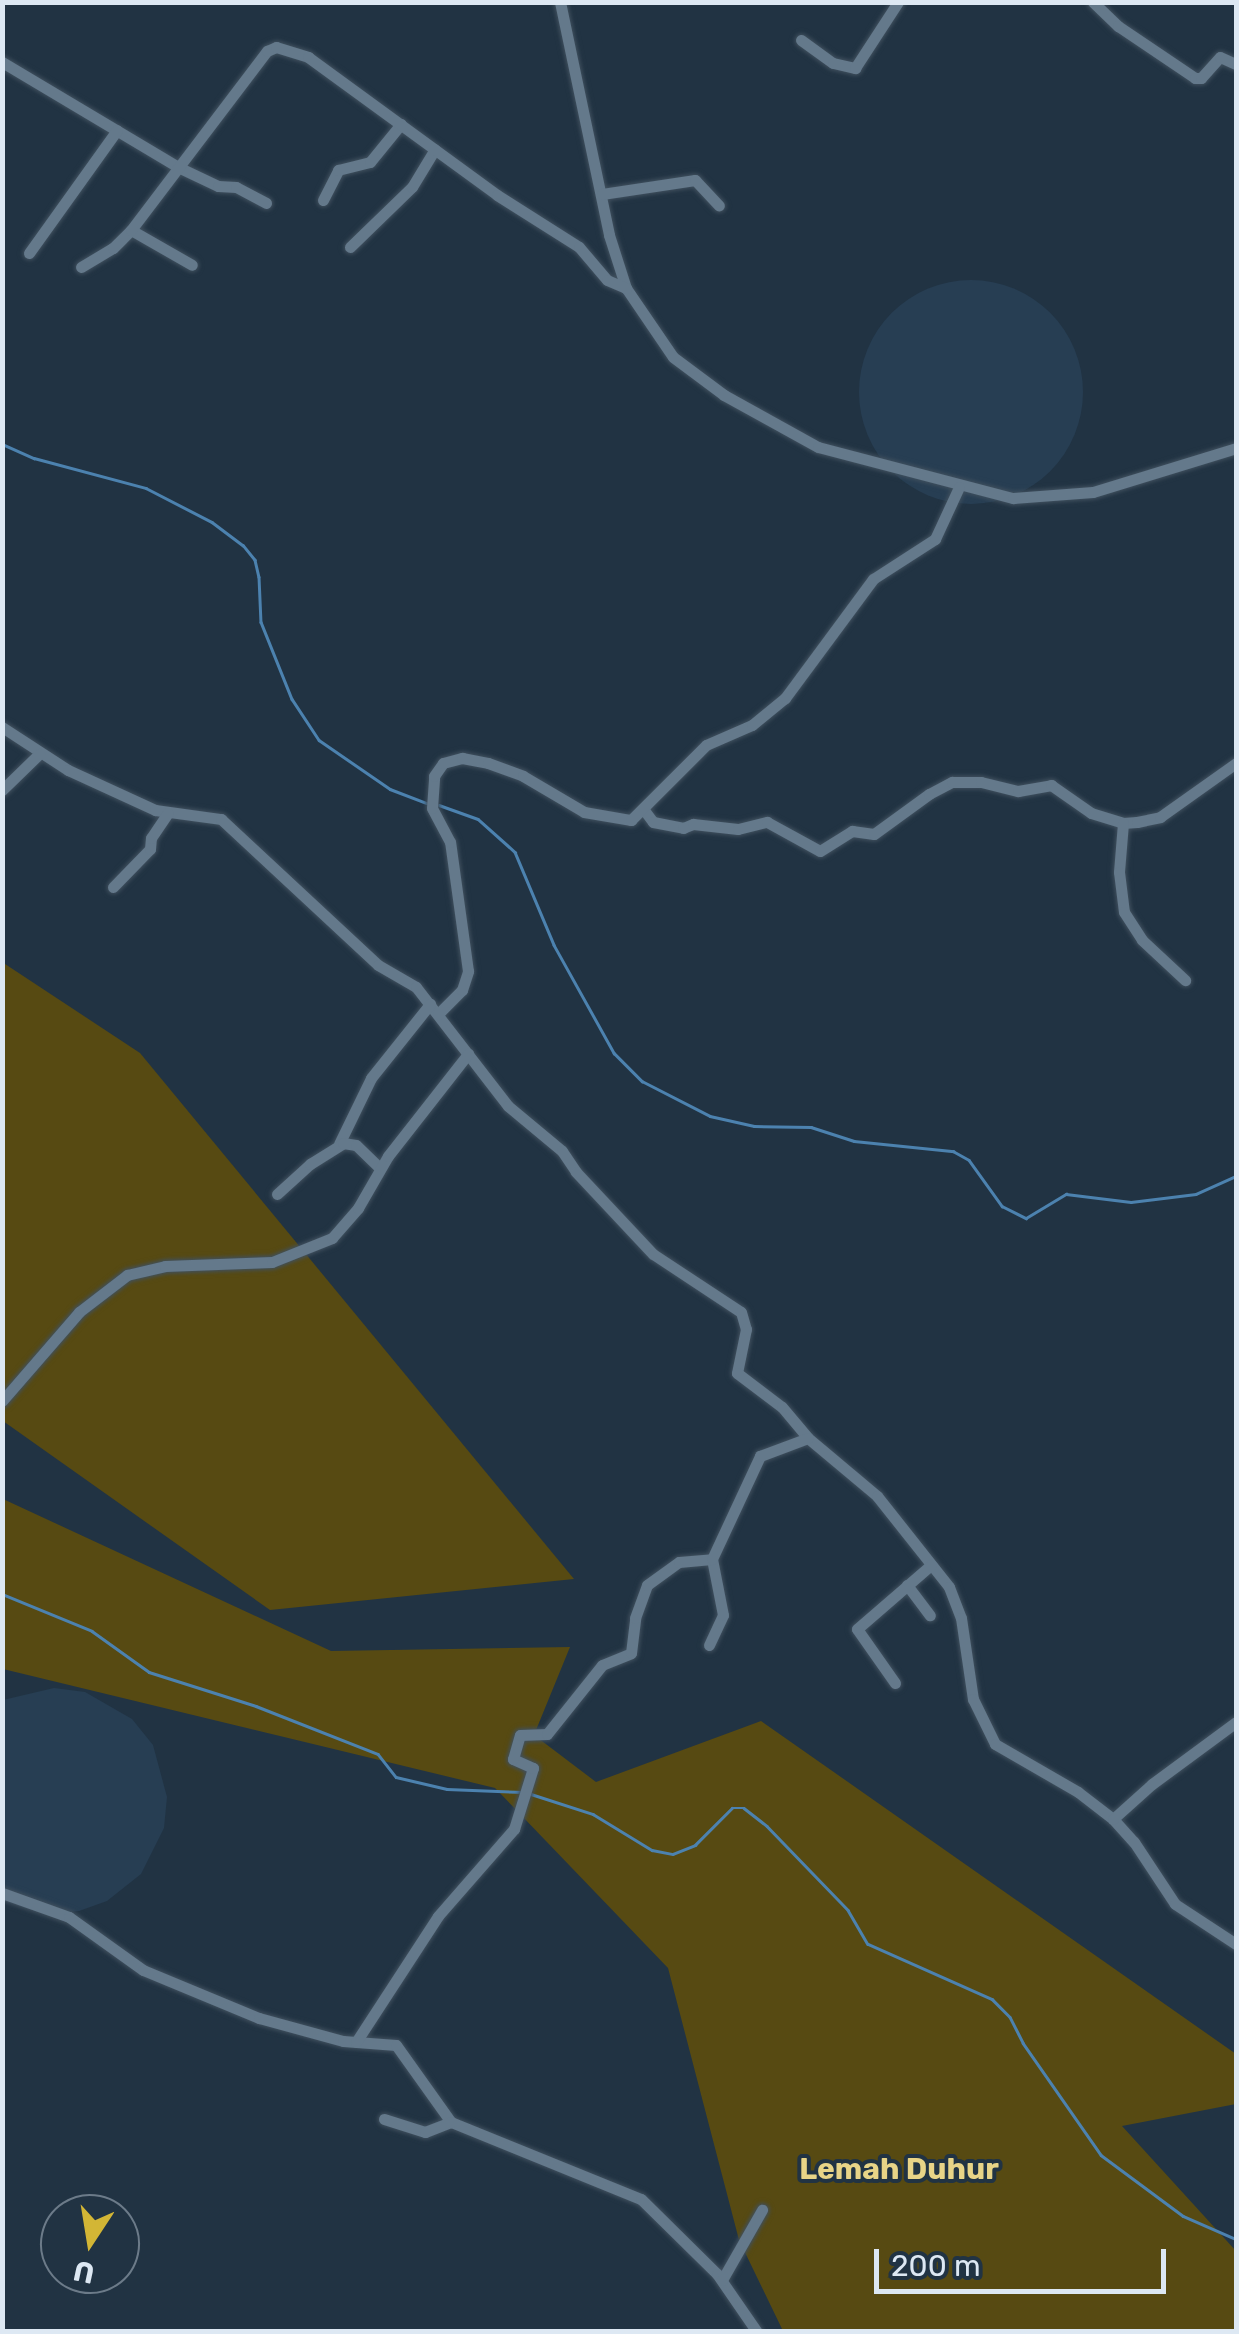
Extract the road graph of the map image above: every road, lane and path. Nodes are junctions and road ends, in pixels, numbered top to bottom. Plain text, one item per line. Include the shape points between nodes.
1 (560, 2) edge
2 (898, 2) edge
3 (1093, 2) edge
4 (802, 40) dead end
5 (2, 62) edge
6 (1236, 64) edge
7 (401, 124) junction
8 (117, 130) junction
9 (436, 149) junction
10 (180, 168) junction
11 (602, 194) junction
12 (323, 200) dead end
13 (266, 203) dead end
14 (719, 206) dead end
15 (131, 230) junction
16 (350, 247) dead end
17 (29, 253) dead end
18 (192, 265) dead end
19 (80, 267) dead end
20 (626, 288) junction
21 (1236, 448) edge
22 (959, 486) junction
23 (2, 727) edge
24 (40, 754) junction
25 (1236, 763) edge
26 (2, 790) edge
27 (644, 810) junction
28 (168, 813) junction
29 (1122, 823) junction
30 (112, 887) dead end
31 (1185, 980) dead end
32 (434, 1009) junction
33 (468, 1054) junction
34 (339, 1144) junction
35 (380, 1168) junction
36 (277, 1194) dead end
37 (2, 1401) edge
38 (808, 1438) junction
39 (712, 1560) junction
40 (931, 1565) junction
41 (906, 1585) junction
42 (930, 1614) dead end
43 (708, 1645) dead end
44 (895, 1683) dead end
45 (1236, 1722) edge
46 (1113, 1819) junction
47 (2, 1893) edge
48 (1236, 1944) edge
49 (356, 2042) junction
50 (384, 2120) dead end
51 (450, 2122) junction
52 (762, 2210) dead end
53 (722, 2280) junction
54 (757, 2332) edge

1 - 11 street
2 - 4 street via 855,68 834,64
3 - 6 street via 1195,78 1220,56
5 - 8 street
7 - 9 street
7 - 10 street via 308,58 276,47
7 - 12 street via 370,162 338,170
8 - 10 street
8 - 17 street
9 - 16 street via 412,186
9 - 20 street via 580,247 606,280
10 - 13 street
10 - 15 street
11 - 14 street via 695,180
11 - 20 street
15 - 18 street
15 - 19 street
20 - 22 street via 673,357 757,416 818,446
21 - 22 street via 1062,498 1014,498
22 - 27 street via 935,540 873,579 785,698 752,725 706,745
23 - 24 street
24 - 26 street
24 - 28 street
25 - 29 street via 1160,817
27 - 29 street via 654,822 683,828 767,822 820,851 852,832 874,834 929,794 968,781 1018,791 1051,785 1091,813
27 - 32 street via 631,820 584,812 523,776 448,759 439,768 432,804 450,842 468,971 462,990
28 - 30 street via 150,850
28 - 32 street via 222,819
29 - 31 street via 1124,912 1134,931
32 - 33 street
32 - 34 street via 372,1078
33 - 35 street
33 - 38 street via 508,1106 562,1151 652,1254 740,1312 746,1329 737,1373 782,1407
34 - 35 street via 356,1146
34 - 36 street
35 - 37 street via 350,1220 320,1246 272,1262 152,1267 109,1286
38 - 39 street via 760,1456
38 - 40 street via 877,1496
39 - 43 street via 723,1615
39 - 49 street via 679,1562 647,1585 630,1653 606,1662 547,1734 520,1736 513,1759 533,1768 514,1829 438,1916
40 - 41 street
40 - 46 street via 956,1599 969,1682 991,1738
41 - 42 street
41 - 44 street via 857,1628
45 - 46 street
46 - 48 street via 1175,1904
47 - 49 street via 70,1917 174,1985 259,2018
49 - 51 street via 386,2040 401,2049
50 - 51 street via 425,2132
51 - 53 street via 628,2191
52 - 53 street
53 - 54 street

